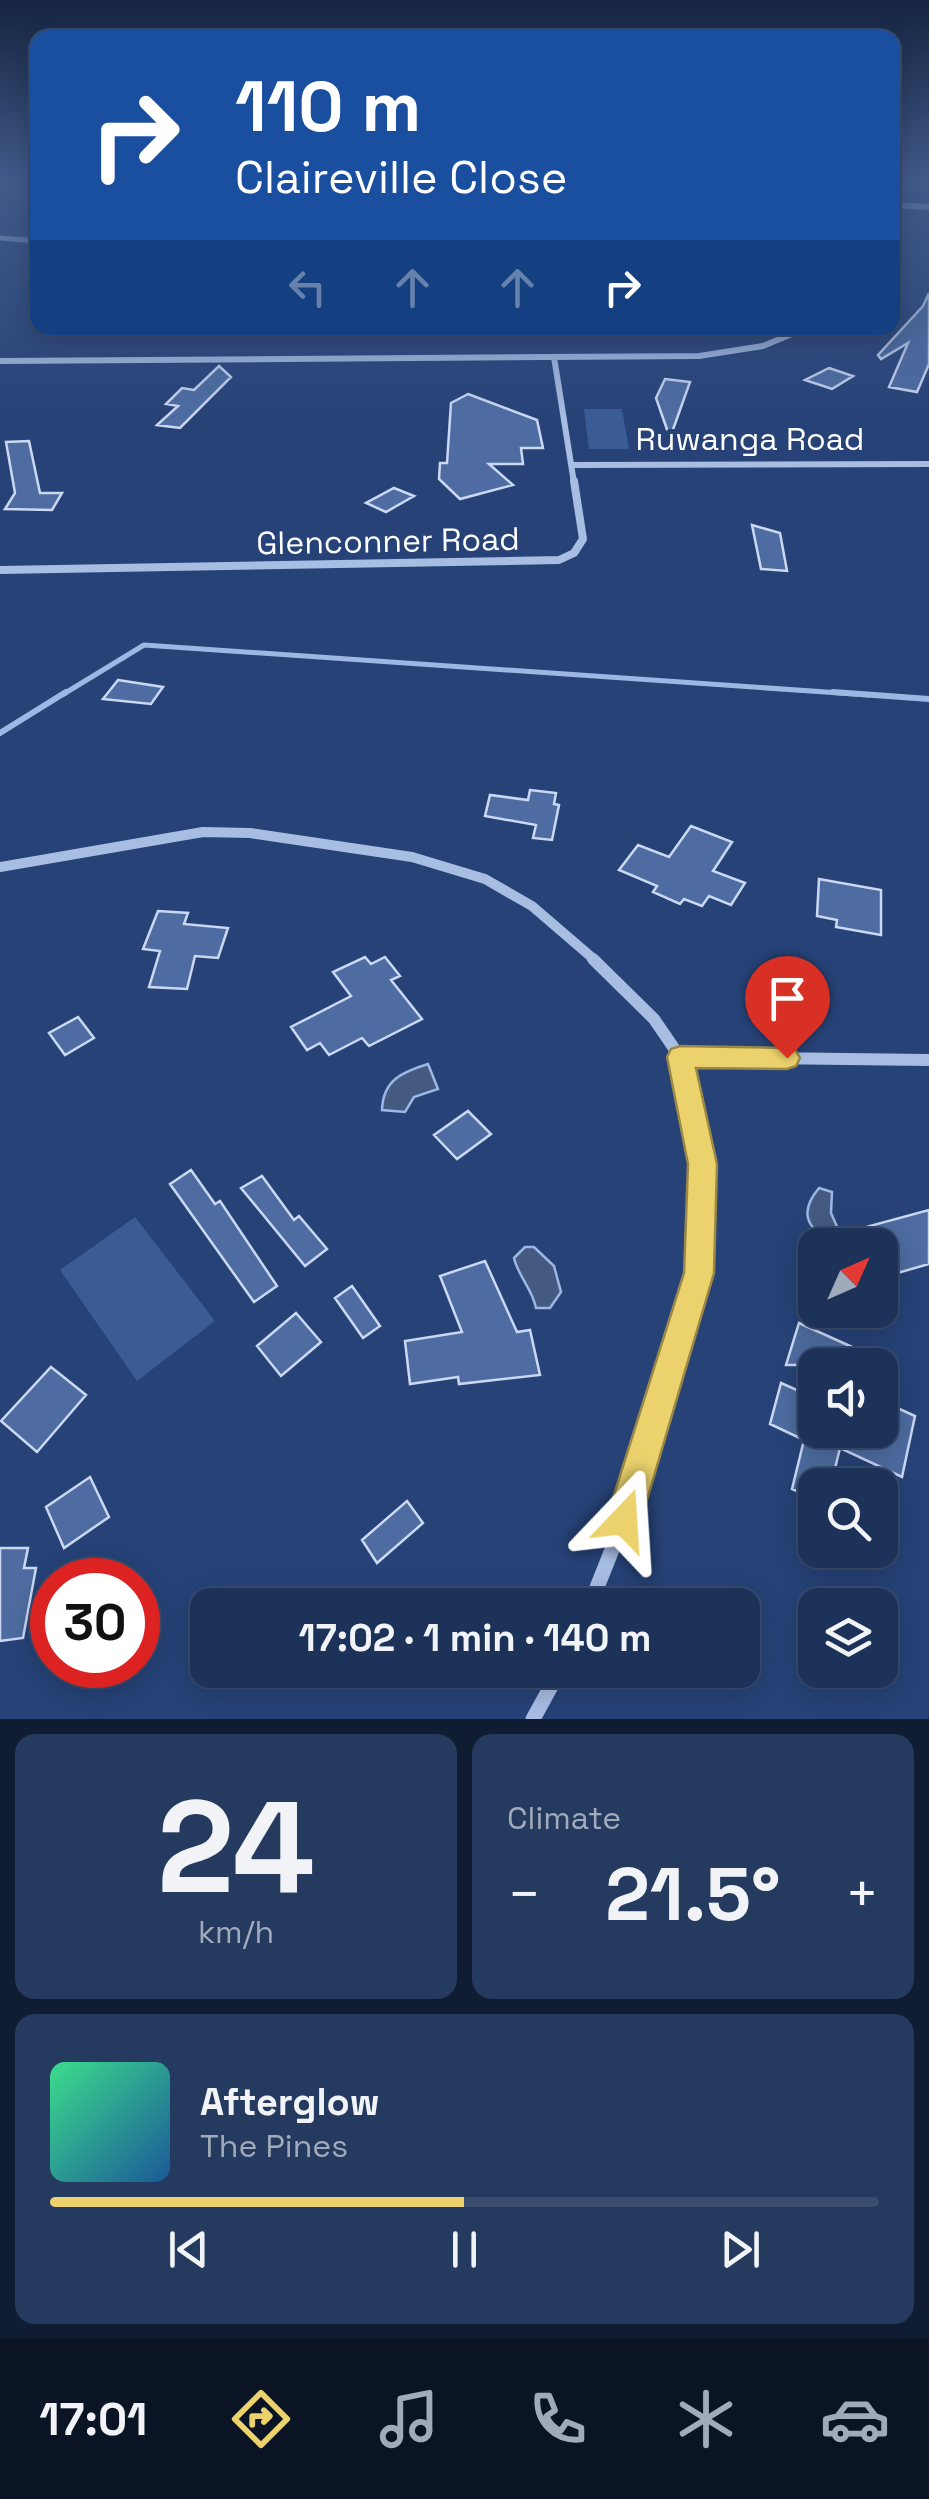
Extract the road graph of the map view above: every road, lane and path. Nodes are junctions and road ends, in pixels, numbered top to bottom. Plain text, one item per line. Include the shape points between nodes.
1 (786, 335) edge
2 (554, 357) junction
3 (0, 361) edge
4 (929, 464) edge
5 (572, 465) junction
6 (0, 570) edge
7 (0, 866) edge
8 (680, 1057) junction
9 (929, 1060) edge
10 (597, 1588) edge
11 (550, 1688) edge
12 (533, 1719) edge

1 - 2 street via 739,352
2 - 3 street
2 - 5 street, Glenconner Road
4 - 5 street, Ruwanga Road
5 - 6 street, Glenconner Road via 583,539 560,560
7 - 8 street via 202,832 412,857 486,879 532,906 620,981
8 - 9 street
8 - 10 street via 702,1164 699,1273 635,1492
11 - 12 street

